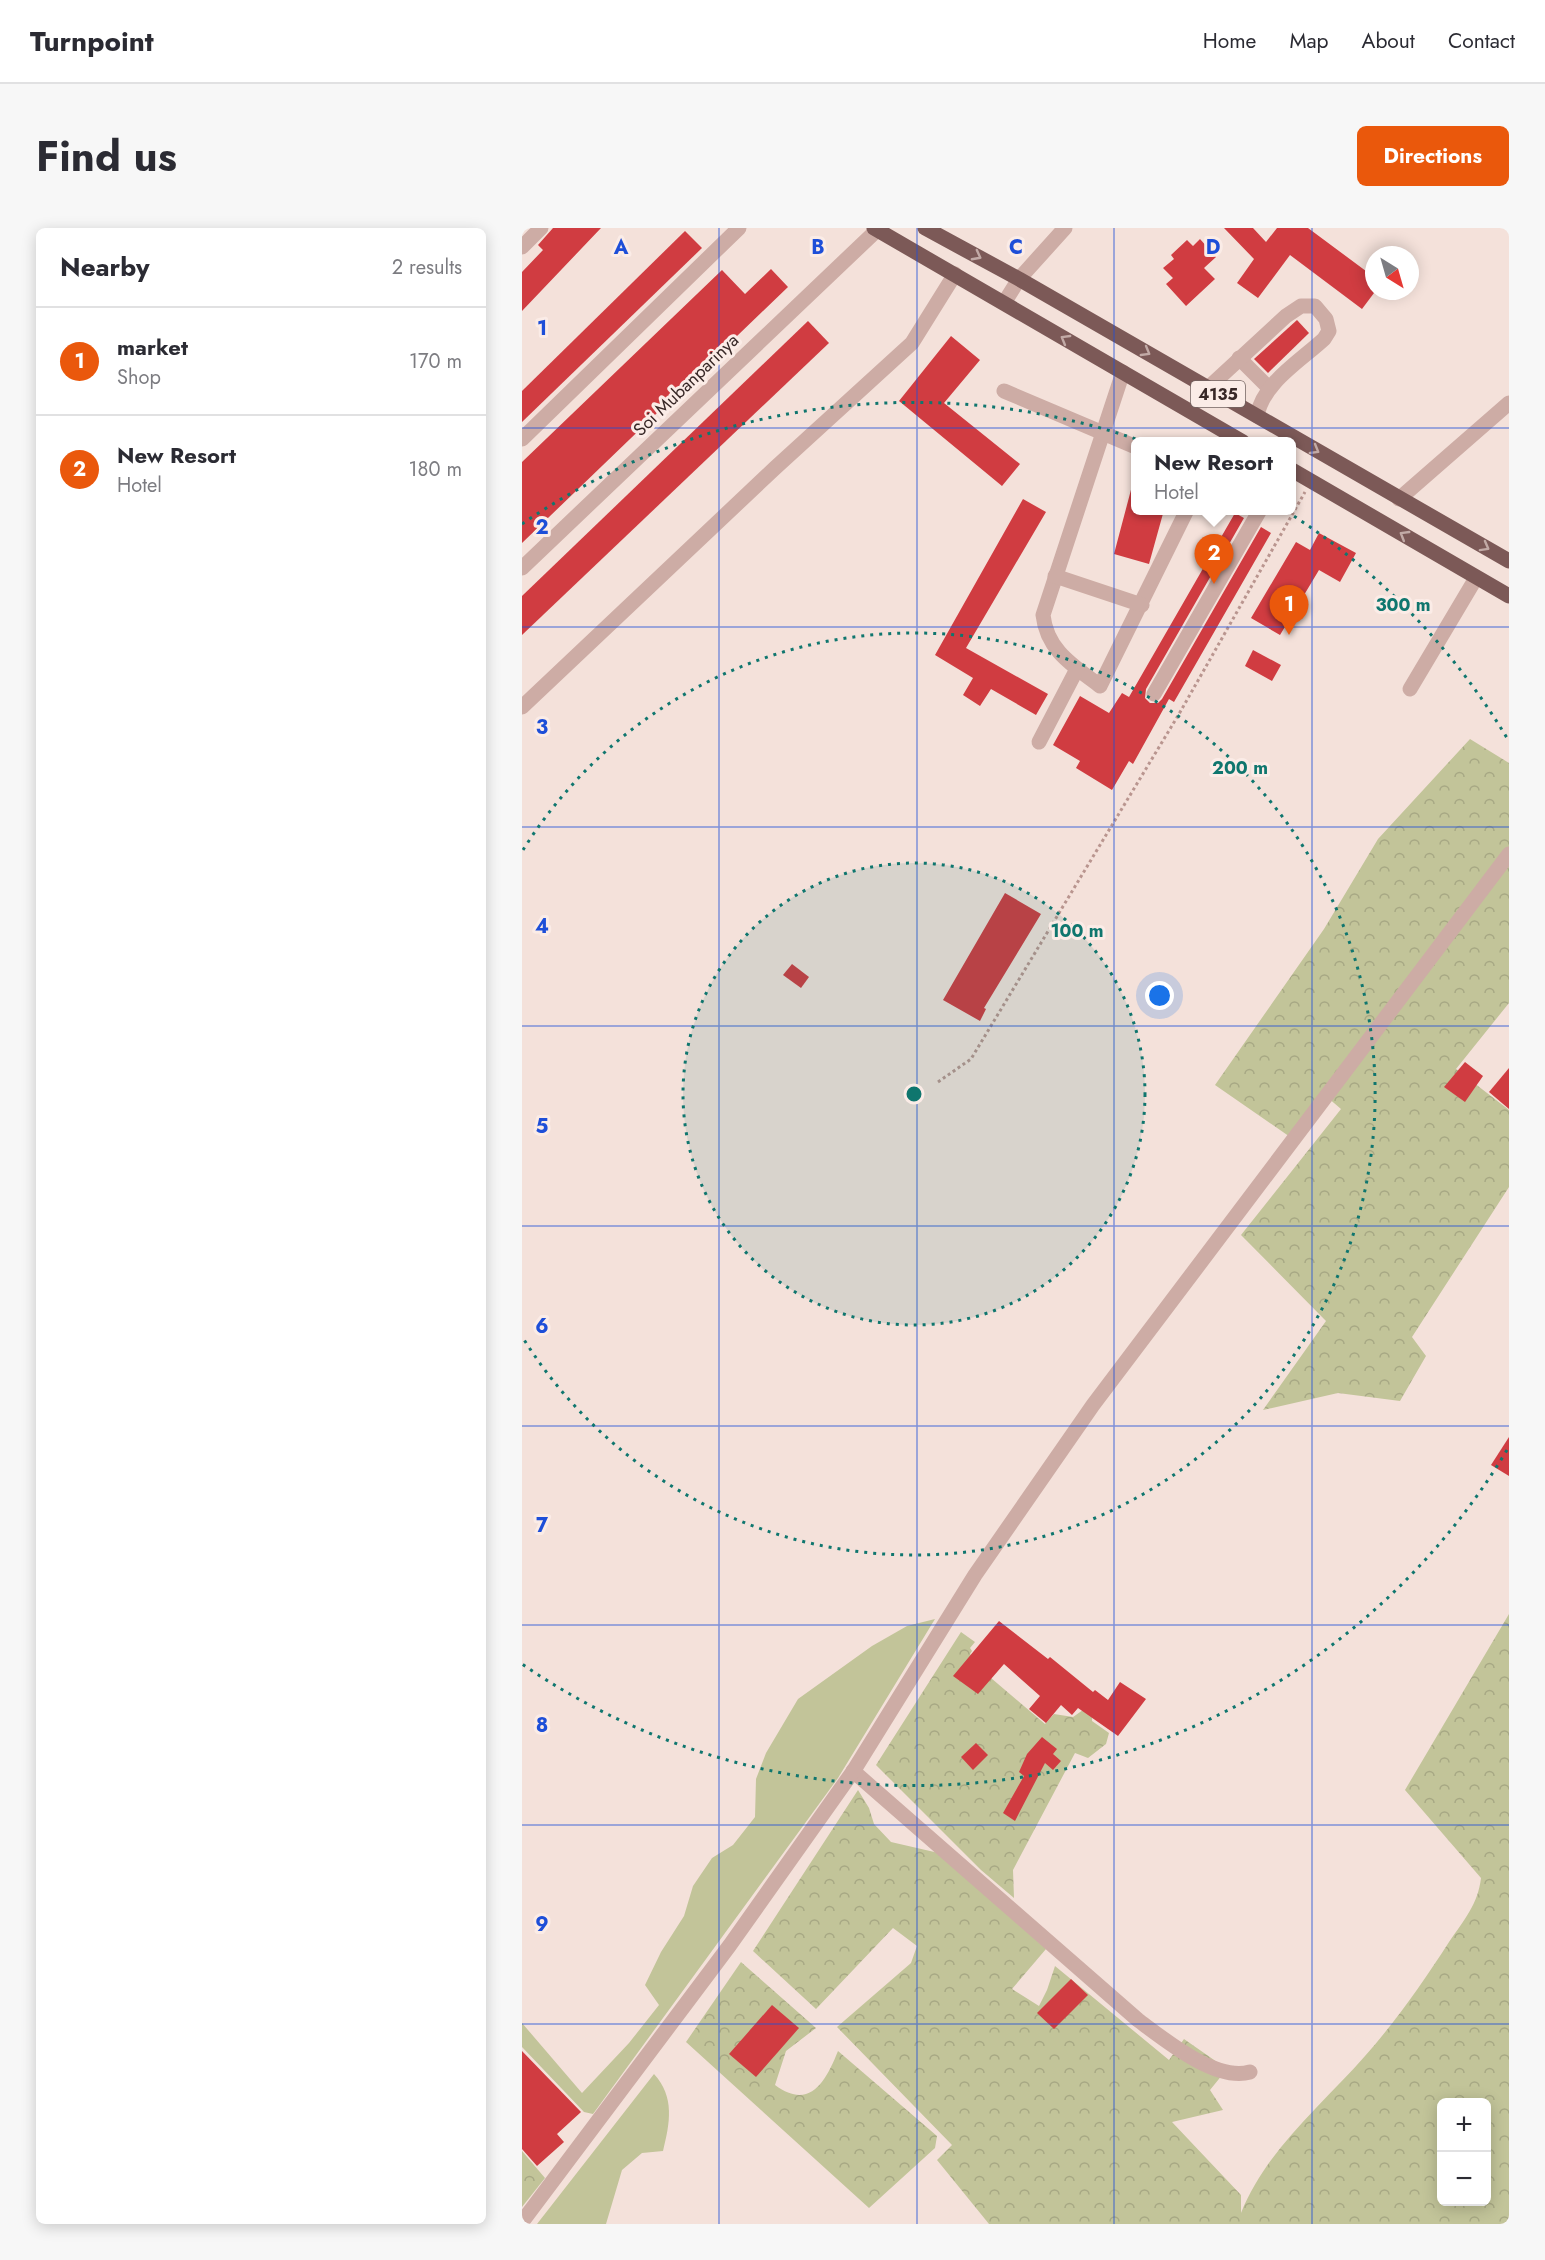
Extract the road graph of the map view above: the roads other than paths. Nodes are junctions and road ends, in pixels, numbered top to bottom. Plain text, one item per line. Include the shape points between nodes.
1 (541, 228) edge
2 (739, 228) edge
3 (925, 228) edge
4 (1065, 228) edge
5 (876, 229) edge
6 (524, 242) edge
7 (955, 274) junction
8 (1019, 279) junction
9 (1004, 303) junction
10 (1239, 358) junction
11 (1123, 372) junction
12 (1208, 388) junction
13 (1269, 388) junction
14 (1004, 391) dead end
15 (1509, 403) edge
16 (1257, 416) junction
17 (1103, 433) junction
18 (1235, 437) edge
19 (1293, 437) edge
20 (522, 439) edge
21 (1296, 439) edge
22 (1131, 445) edge
23 (1296, 472) edge
24 (1399, 499) junction
25 (1185, 515) edge
26 (1257, 515) edge
27 (1509, 561) edge
28 (522, 568) edge
29 (1055, 576) junction
30 (1476, 578) junction
31 (1509, 596) edge
32 (1142, 605) junction
33 (1077, 669) junction
34 (1410, 689) dead end
35 (1154, 694) dead end
36 (522, 707) edge
37 (1039, 742) dead end
38 (1509, 854) edge
39 (853, 1771) junction
40 (1250, 2072) dead end
41 (522, 2222) edge

1 - 6 street
2 - 20 street
3 -> 8 main road, 4135
4 - 8 street
5 - 7 main road, 4135
5 - 28 street, Soi Mubanparinya
7 - 9 main road, 4135
7 - 36 street via 912,343
8 - 9 street
8 -> 12 main road, 4135
11 -> 9 main road, 4135
10 - 12 street
10 - 13 street
10 - 13 street via 1297,308 1314,306 1329,324 1327,334
11 - 17 street
11 - 18 main road, 4135
12 - 16 main road, 4135
13 - 16 street
14 - 17 street
15 - 24 street
16 -> 19 main road, 4135
17 - 22 street
17 - 29 street
21 -> 24 main road, 4135
30 -> 23 main road
24 -> 27 main road, 4135
25 - 32 street
26 - 35 street
29 - 32 street
29 - 33 street via 1043,615 1045,633
30 - 31 main road
30 - 34 street
32 - 33 street via 1100,686
33 - 37 street
38 - 39 street via 1093,1405 975,1575
39 - 40 street via 1138,2020 1221,2072
39 - 41 street via 723,1954

